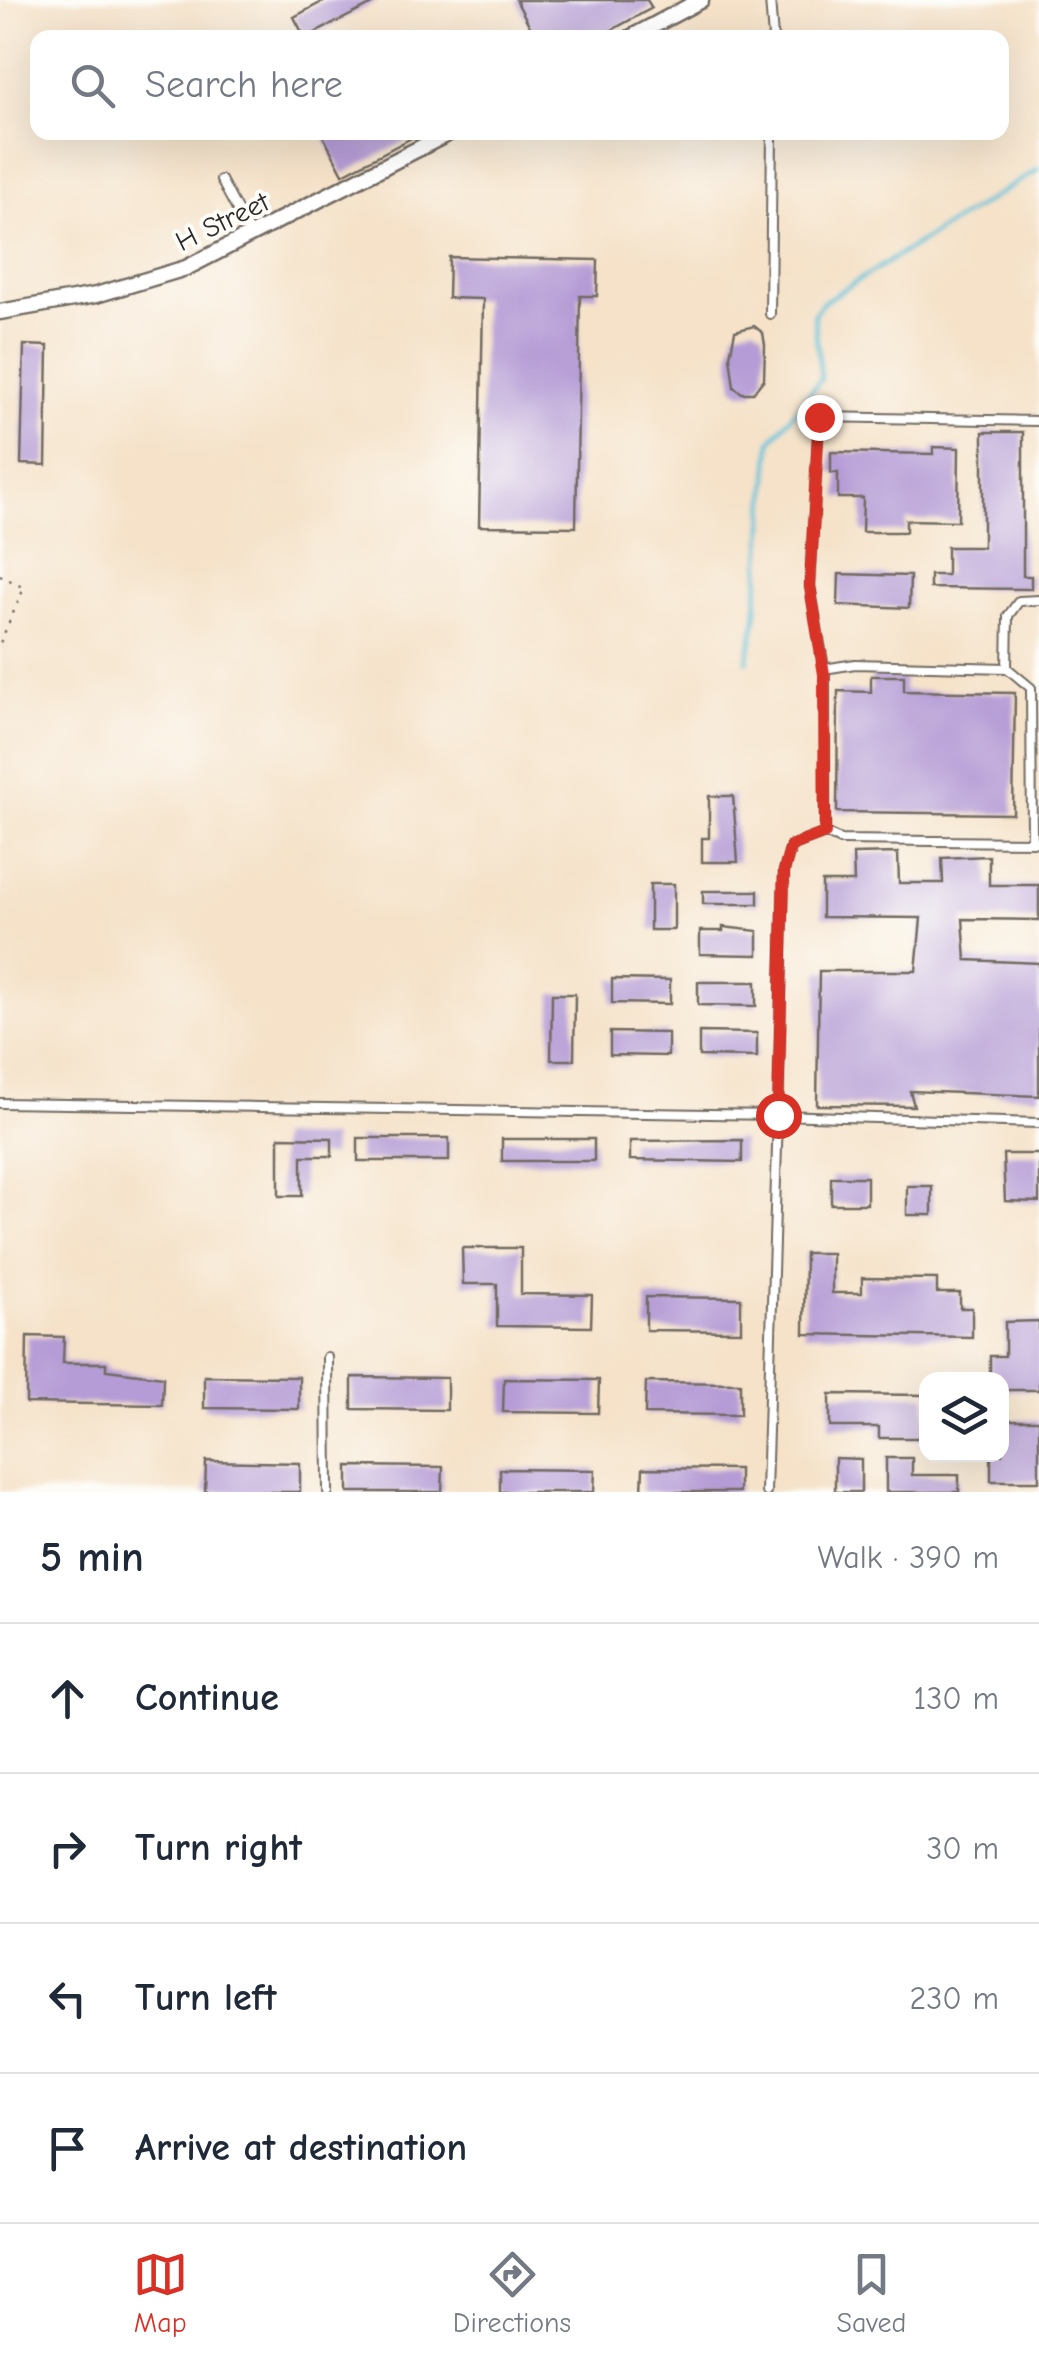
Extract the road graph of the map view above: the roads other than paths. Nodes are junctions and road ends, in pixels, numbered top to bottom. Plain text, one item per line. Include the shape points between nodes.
1 (700, 0) edge
2 (770, 0) edge
3 (645, 30) edge
4 (772, 30) edge
5 (435, 140) edge
6 (772, 140) edge
7 (221, 180) dead end
8 (251, 236) junction
9 (0, 312) edge
10 (770, 314) dead end
11 (1039, 421) edge
12 (1039, 600) edge
13 (1007, 668) junction
14 (824, 670) junction
15 (825, 833) junction
16 (1036, 842) edge
17 (0, 1102) edge
18 (778, 1115) junction
19 (1039, 1123) edge
20 (327, 1357) dead end
21 (328, 1492) edge
22 (766, 1492) edge

1 - 3 street
2 - 4 lane
5 - 8 street, H Street
6 - 10 lane
7 - 8 lane
8 - 9 street, H Street via 186,268
11 - 14 lane via 819,417 810,586
12 - 13 lane via 1019,601 1008,616
13 - 14 lane via 854,664
13 - 16 lane via 1031,688
14 - 15 lane
15 - 16 lane via 840,840
15 - 18 lane via 791,846 784,871
17 - 18 lane
18 - 19 lane
18 - 22 lane
20 - 21 lane

